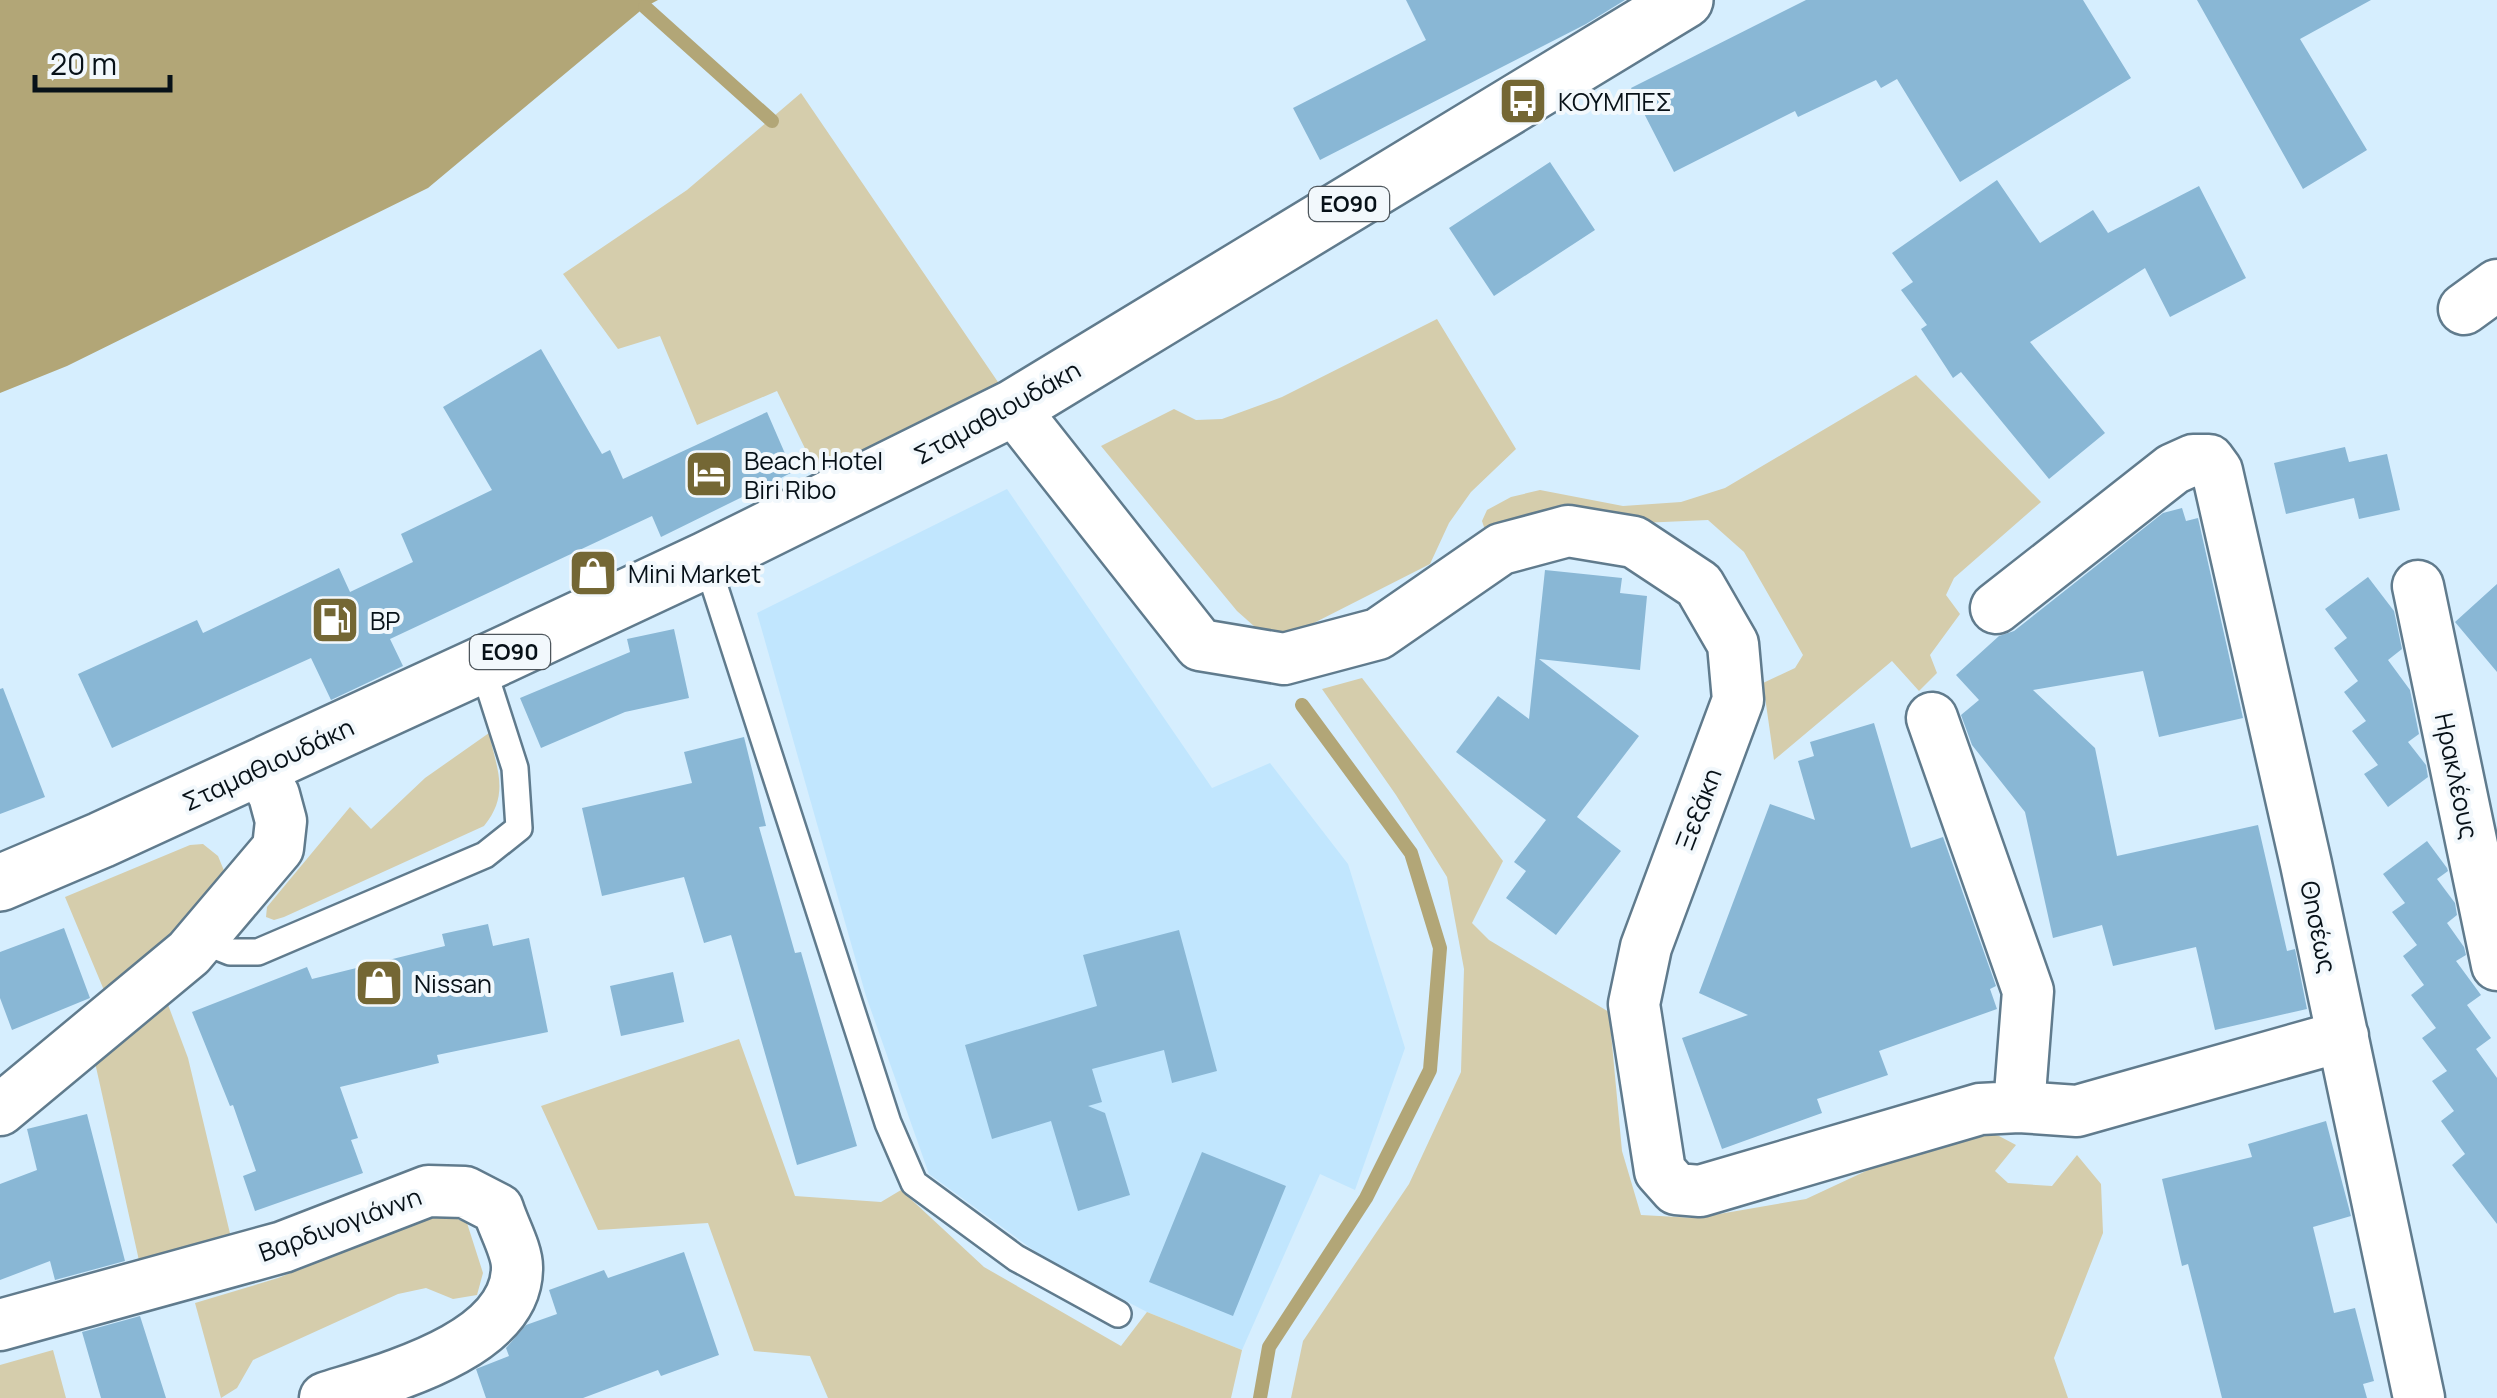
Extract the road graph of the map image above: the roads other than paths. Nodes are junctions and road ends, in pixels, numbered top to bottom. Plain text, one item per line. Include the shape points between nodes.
1 (1685, 0) edge
2 (1013, 408) junction
3 (706, 560) junction
4 (2418, 586) dead end
5 (1996, 608) dead end
6 (482, 665) junction
7 (1932, 718) dead end
8 (259, 769) junction
9 (0, 883) edge
10 (200, 940) junction
11 (2497, 965) edge
12 (2343, 1036) junction
13 (2019, 1107) junction
14 (0, 1110) edge
15 (1118, 1314) dead end
16 (0, 1326) edge
17 (325, 1398) edge
18 (2420, 1398) edge

1 - 2 main road, Σταμαθιουδάκη / ΕΟ90
2 - 3 main road, Σταμαθιουδάκη / ΕΟ90
2 - 13 street, Ξεξάκη via 1200,644 1284,659 1378,634 1501,549 1568,531 1634,542 1699,585 1733,644 1738,700 1646,947 1634,1004 1660,1171 1676,1190 1700,1191 1980,1109
3 - 6 main road, Σταμαθιουδάκη / ΕΟ90
3 - 15 lane via 888,1123 914,1182 1016,1258
4 - 11 street, Ηρακλέους
5 - 12 street, Θησέως via 2172,469 2209,460 2224,490
6 - 8 main road, Σταμαθιουδάκη / ΕΟ90
6 - 10 lane via 515,768 519,828 486,855 258,952 230,952
7 - 13 street via 2028,990
8 - 9 main road, Σταμαθιουδάκη / ΕΟ90
8 - 10 street via 281,821 278,848
10 - 14 street
12 - 13 street, Ξεξάκη via 2076,1111
12 - 18 street, Θησέως
16 - 17 street, Βαρδινογιάννη via 283,1247 428,1191 465,1192 498,1209 517,1266 510,1298 476,1338 410,1371

